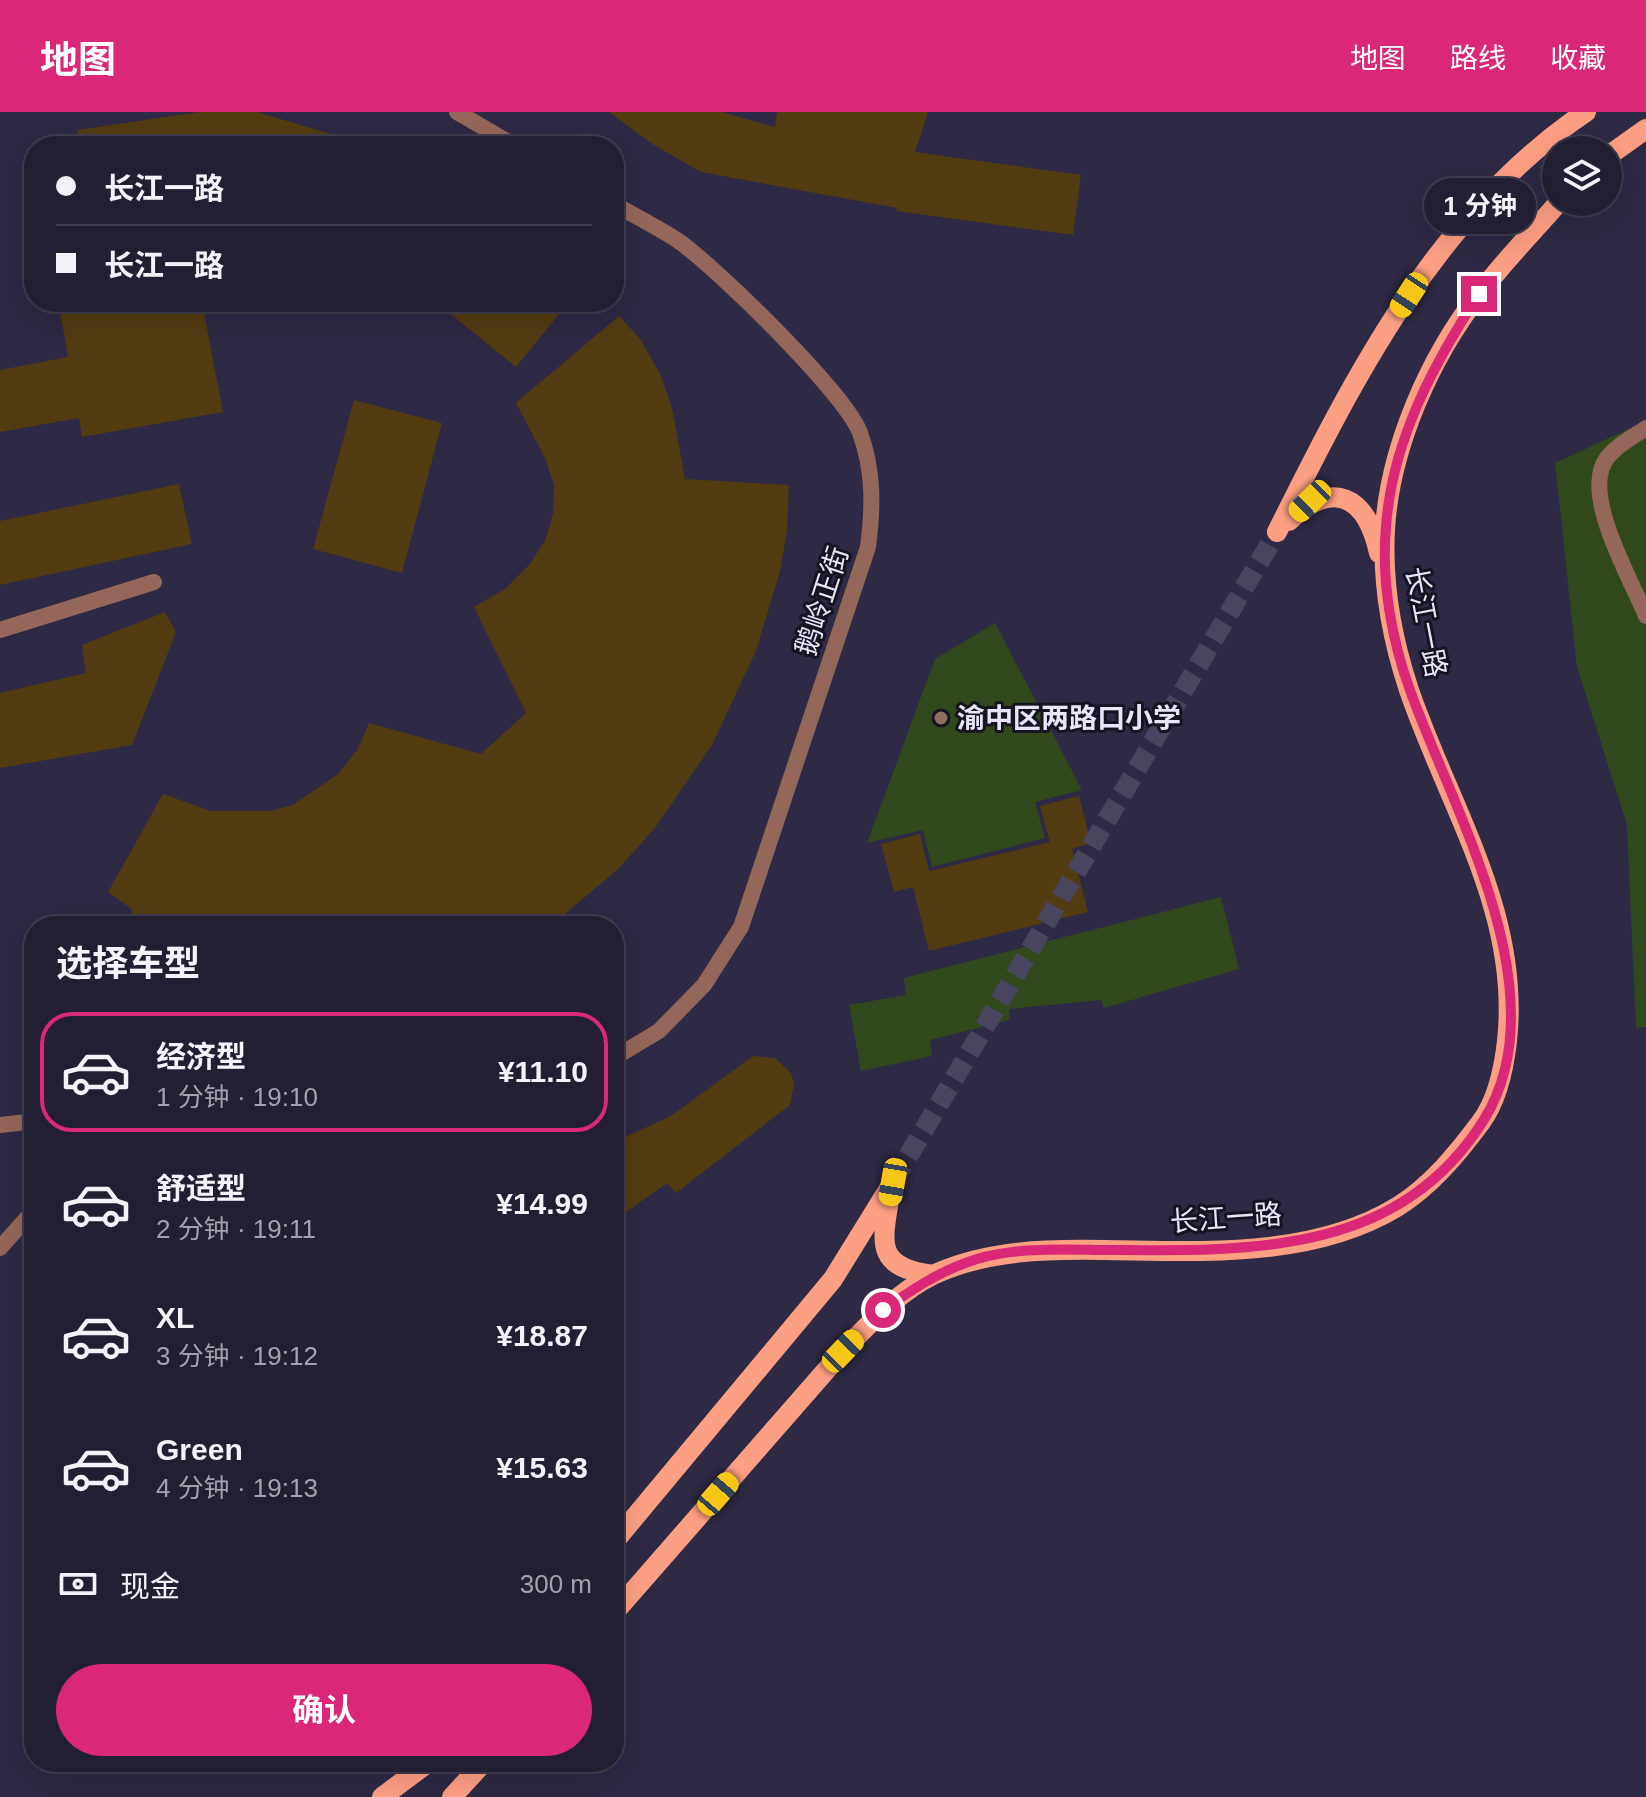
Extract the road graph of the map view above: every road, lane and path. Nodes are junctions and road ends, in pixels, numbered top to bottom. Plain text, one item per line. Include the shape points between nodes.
1 (457, 112) edge
2 (1586, 112) edge
3 (1646, 129) edge
4 (498, 136) edge
5 (1622, 146) edge
6 (624, 210) edge
7 (1547, 216) edge
8 (1646, 428) edge
9 (154, 582) dead end
10 (1386, 586) junction
11 (1646, 616) edge
12 (0, 630) edge
13 (624, 1052) edge
14 (24, 1122) edge
15 (0, 1125) edge
16 (24, 1221) edge
17 (0, 1248) edge
18 (933, 1275) junction
19 (624, 1530) edge
20 (624, 1602) edge
21 (416, 1772) edge
22 (476, 1772) edge
23 (457, 1795) edge
24 (382, 1797) edge

1 - 4 street
2 - 10 main road via 1528,158 1426,271 1332,421 1277,532 1310,501 1347,501 1365,512
3 - 5 main road
6 - 13 street, 鹅岭正街 via 714,269 843,403 860,432 874,506 868,547 741,927 704,985 659,1031
7 - 10 main road, 长江一路 via 1479,294 1425,385 1393,478 1385,528
8 - 11 street via 1605,460 1597,479 1602,513
9 - 12 street
10 - 18 main road, 长江一路 via 1410,690 1498,913 1507,959 1510,1012 1504,1071 1486,1117 1445,1168 1397,1207 1333,1234 1257,1249 1044,1249 980,1258
14 - 15 street
16 - 17 street
18 - 19 main road via 895,1264 885,1252 893,1182 833,1279
18 - 20 main road, 长江一路 via 883,1310 843,1351
21 - 24 main road
22 - 23 main road

